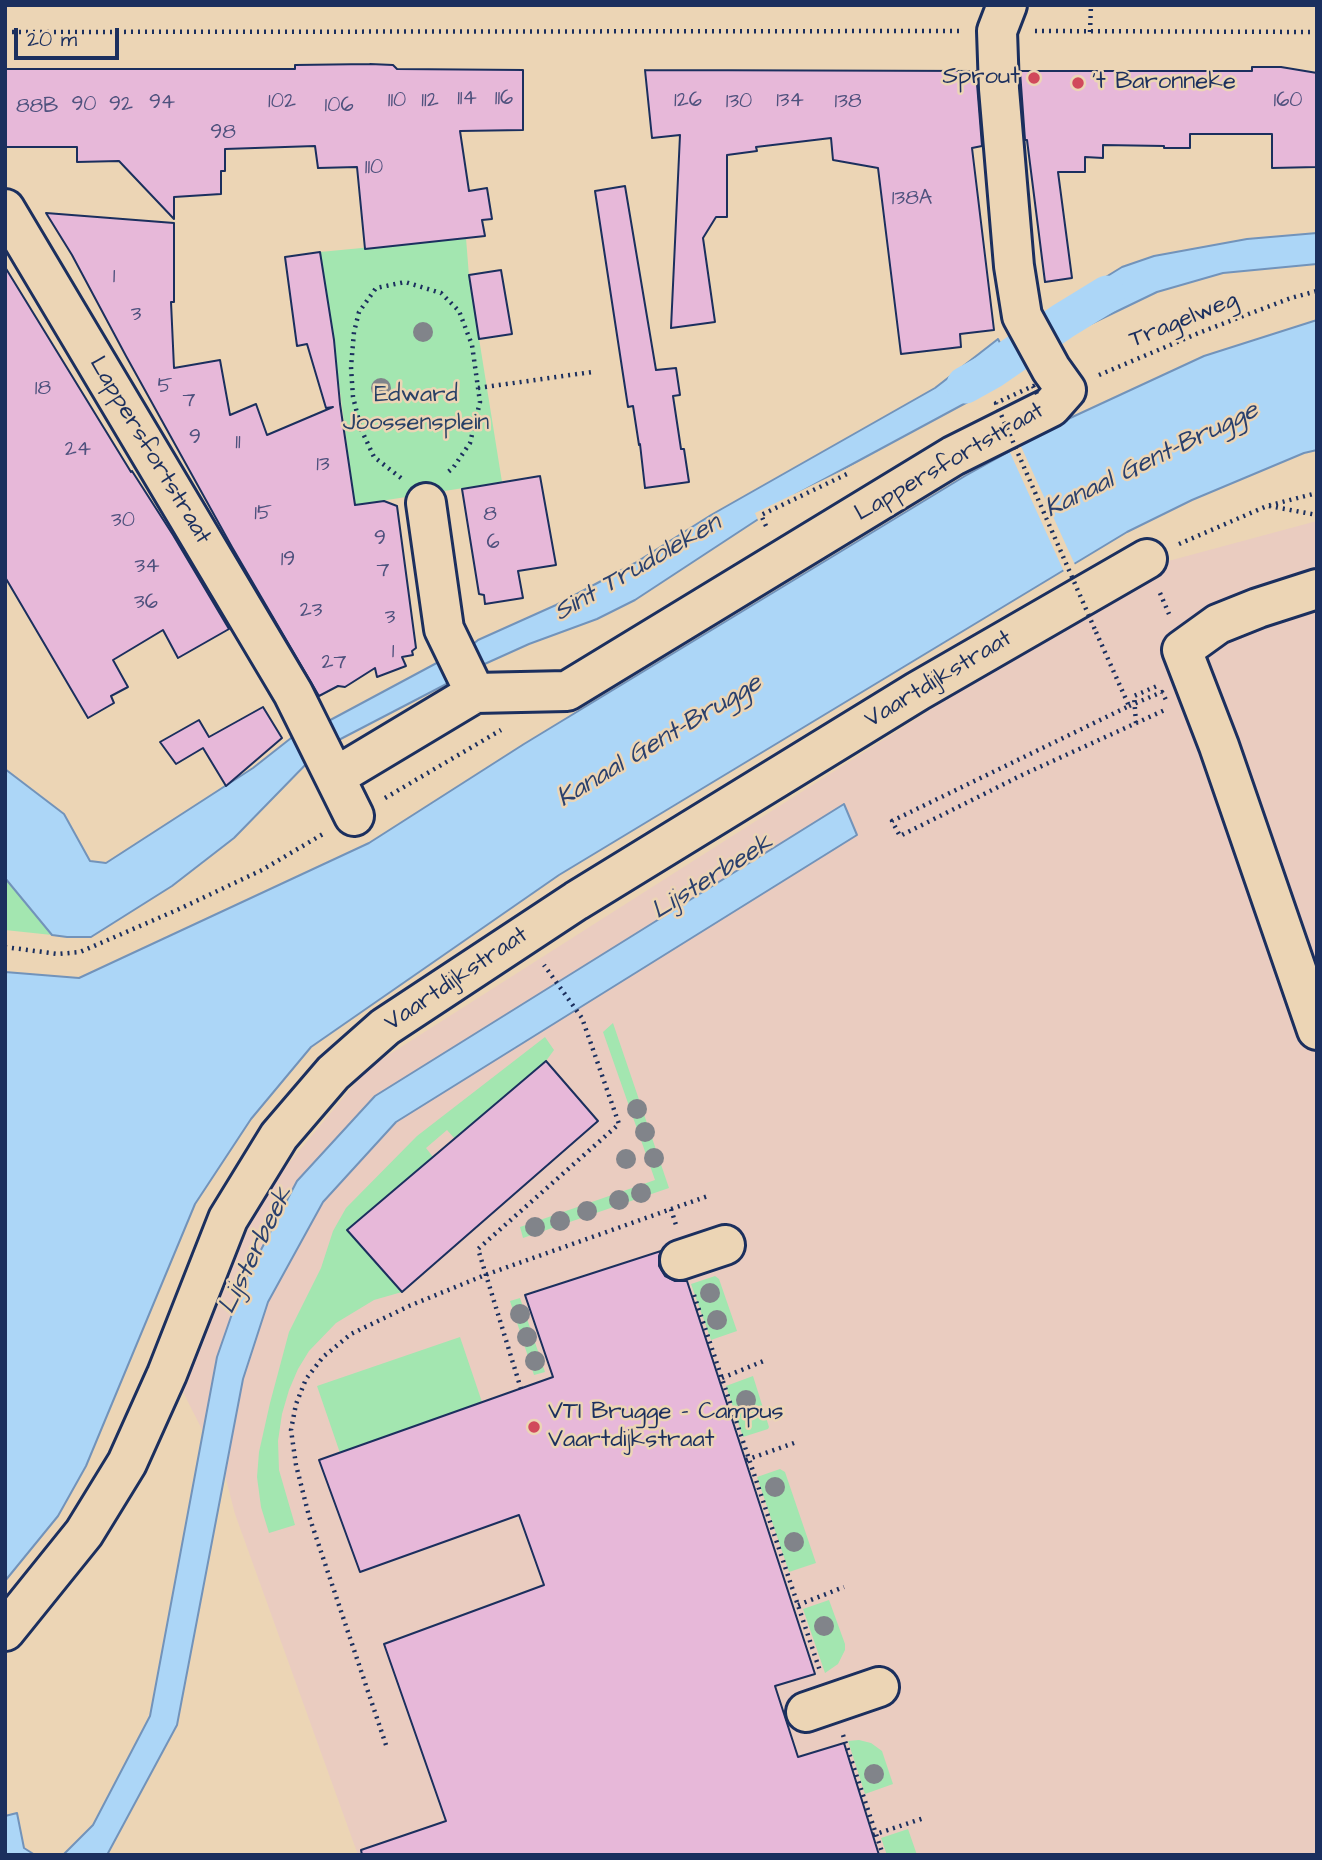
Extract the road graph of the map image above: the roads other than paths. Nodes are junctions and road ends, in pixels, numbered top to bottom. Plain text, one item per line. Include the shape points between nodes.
1 (1002, 18) edge
2 (5, 209) edge
3 (425, 495) road end
4 (1147, 559) road end
5 (1317, 589) edge
6 (465, 672) junction
7 (323, 753) junction
8 (354, 816) road end
9 (1317, 1030) edge
10 (725, 1245) dead end
11 (683, 1259) road end
12 (5, 1631) edge
13 (879, 1687) dead end
14 (819, 1708) road end

1 - 6 street, Lappersfortstraat via 999,89 1014,266 1023,316 1042,351 1051,407 953,456 567,691
2 - 7 street, Lappersfortstraat via 293,692
3 - 6 street via 444,629
4 - 12 street, Vaartdijkstraat via 918,691 576,901 385,1027 333,1073 279,1136 228,1219 127,1462 84,1533
5 - 9 street via 1218,624 1182,650
6 - 7 street
7 - 8 street, Lappersfortstraat
10 - 11 street
13 - 14 street

